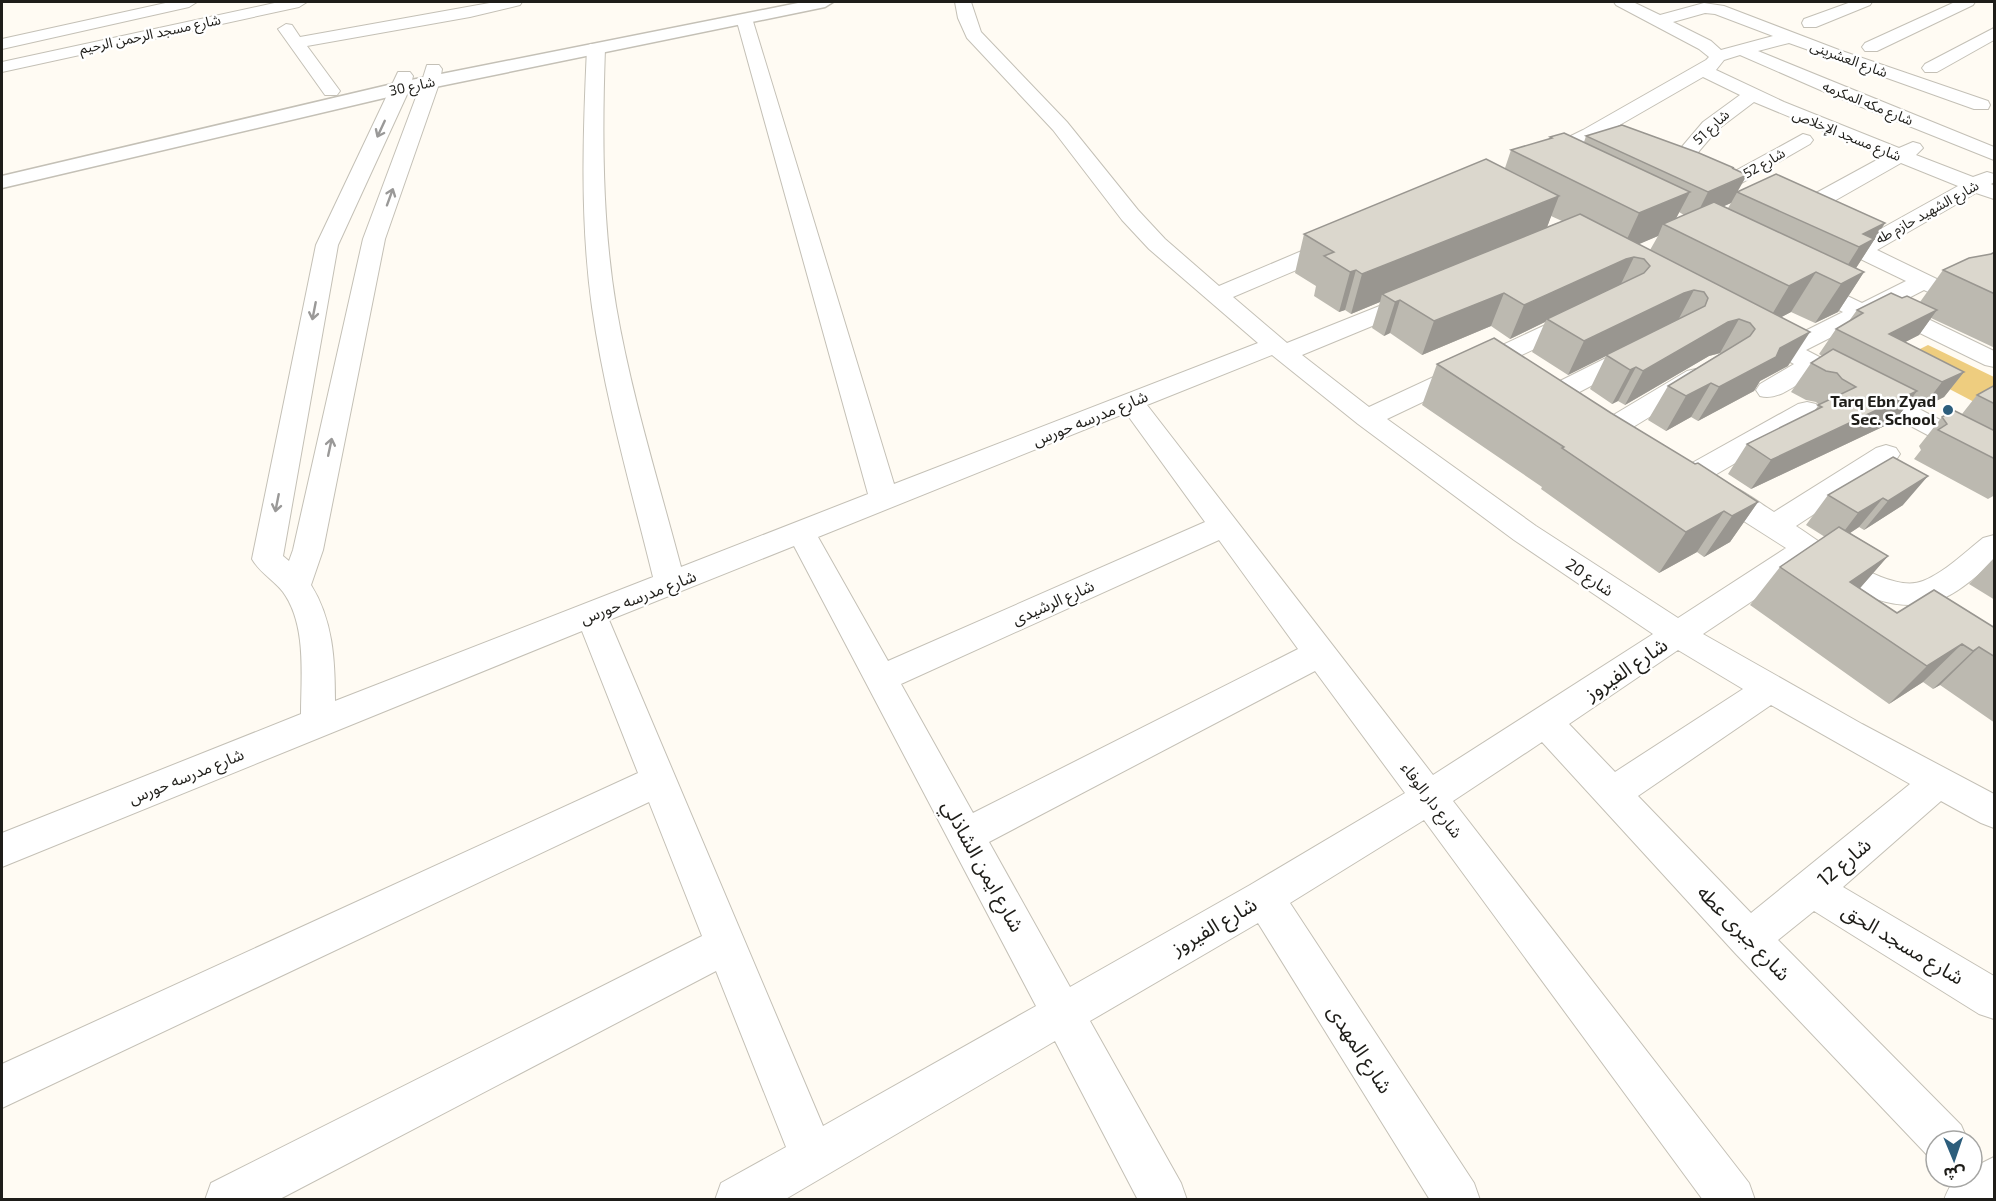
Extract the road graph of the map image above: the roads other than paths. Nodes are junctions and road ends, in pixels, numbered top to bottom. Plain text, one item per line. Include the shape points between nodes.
1 (189, 2) edge
2 (452, 2) edge
3 (514, 2) edge
4 (818, 2) edge
5 (963, 2) edge
6 (1622, 2) edge
7 (1864, 2) edge
8 (1935, 2) edge
9 (287, 3) edge
10 (753, 6) edge
11 (1731, 7) edge
12 (1966, 7) edge
13 (470, 12) junction
14 (1659, 21) junction
15 (1810, 23) dead end
16 (285, 28) dead end
17 (1995, 33) edge
18 (1790, 38) junction
19 (296, 43) junction
20 (2, 44) edge
21 (1871, 47) dead end
22 (596, 48) junction
23 (1742, 50) junction
24 (1710, 63) junction
25 (2, 67) edge
26 (1931, 68) dead end
27 (432, 75) junction
28 (402, 82) junction
29 (331, 91) junction
30 (1752, 95) junction
31 (1988, 100) edge
32 (1954, 124) junction
33 (1590, 134) junction
34 (1803, 140) dead end
35 (1611, 142) edge
36 (1995, 154) edge
37 (1900, 156) junction
38 (1654, 158) edge
39 (1565, 167) edge
40 (2, 169) edge
41 (1995, 174) edge
42 (1700, 176) junction
43 (2, 182) edge
44 (1974, 185) junction
45 (1995, 193) edge
46 (1791, 216) junction
47 (1357, 236) edge
48 (374, 239) junction
49 (327, 245) junction
50 (1860, 250) junction
51 (1990, 269) edge
52 (1788, 276) edge
53 (1923, 282) junction
54 (1432, 293) edge
55 (1216, 295) junction
56 (1870, 308) junction
57 (1598, 309) edge
58 (1735, 323) edge
59 (1654, 343) edge
60 (1279, 349) junction
61 (1786, 350) junction
62 (1501, 355) junction
63 (1995, 360) edge
64 (1719, 363) edge
65 (1813, 364) junction
66 (1543, 382) junction
67 (1769, 390) edge
68 (1131, 402) junction
69 (1807, 410) dead end
70 (1599, 417) junction
71 (1367, 418) junction
72 (1644, 445) edge
73 (1886, 454) dead end
74 (1995, 459) edge
75 (884, 499) junction
76 (1225, 525) junction
77 (1774, 526) junction
78 (802, 534) junction
79 (1995, 546) edge
80 (1809, 548) junction
81 (670, 584) junction
82 (295, 585) junction
83 (1932, 591) junction
84 (1959, 607) edge
85 (591, 615) junction
86 (1677, 634) junction
87 (1321, 652) junction
88 (881, 678) junction
89 (1769, 689) junction
90 (318, 722) junction
91 (1546, 723) junction
92 (659, 780) junction
93 (1938, 782) junction
94 (1612, 794) junction
95 (1430, 797) junction
96 (1995, 812) edge
97 (966, 835) junction
98 (2, 850) edge
99 (1812, 890) junction
100 (1264, 898) junction
101 (1749, 939) junction
102 (726, 945) junction
103 (1995, 999) edge
104 (1063, 1013) junction
105 (2, 1086) edge
106 (1933, 1129) edge
107 (812, 1156) junction
108 (228, 1200) edge
109 (738, 1200) edge
110 (1164, 1200) edge
111 (1457, 1200) edge
112 (1732, 1200) edge

1 - 20 street
2 - 13 street
3 - 13 street
4 - 10 street, شارع 30
5 - 55 street, شارع 20 via 974,34 1060,126 1130,215
6 - 14 street, شارع مسجد الإخلاص
7 - 15 street
8 - 12 street
9 - 25 street, شارع مسجد الرحمن الرحيم
10 - 22 street, شارع 30
10 - 27 street, شارع 30
10 - 75 street
11 - 14 street via 1704,8
11 - 18 street, شارع العشرينى
12 - 21 street
13 - 19 street
14 - 24 street, شارع مسجد الإخلاص via 1705,45
16 - 19 street
17 - 26 street
18 - 23 street
18 - 31 street, شارع العشرينى
19 - 29 street
22 - 27 street, شارع 30
22 - 81 street via 592,126 595,223 610,343
23 - 24 street
23 - 32 street, شارع مكه المكرمه
24 - 30 street, شارع مسجد الإخلاص
24 - 33 street
27 - 28 street, شارع 30
48 -> 27 street
28 - 29 street, شارع 30
28 - 43 street, شارع 30
28 -> 49 street
29 - 40 street, شارع 30
30 - 37 street, شارع مسجد الإخلاص
30 - 42 street, شارع 51 via 1710,126
31 - 32 street
32 - 36 street, شارع مكه المكرمه
32 - 37 street
33 - 35 street
33 - 39 street via 1534,161
34 - 42 street, شارع 52
37 - 44 street, شارع مسجد الإخلاص
37 - 46 street
38 - 42 street
41 - 44 street, شارع الشهيد حازم طه
42 - 46 street
44 - 45 street, شارع مسجد الإخلاص
44 - 50 street, شارع الشهيد حازم طه
46 - 50 street
47 - 55 street
48 - 49 street
82 -> 48 street via 308,550
49 -> 82 street via 267,559
50 - 53 street
51 - 53 street via 1947,290
52 - 56 street
53 - 56 street
54 - 60 street, شارع مدرسه حورس
55 - 60 street, شارع 20
56 - 61 street
56 - 63 street
57 - 62 street
58 - 61 street
59 - 66 street
60 - 68 street, شارع مدرسه حورس
60 - 71 street, شارع 20
61 - 65 street
62 - 66 street
62 - 71 street
64 - 70 street
65 - 67 street
65 - 74 street
66 - 70 street
68 - 75 street, شارع مدرسه حورس
68 - 76 street, شارع دار الوفاء
69 - 77 street via 1683,469
70 - 72 street
71 - 86 street, شارع 20 via 1525,533
73 - 77 street
75 - 78 street, شارع مدرسه حورس
76 - 87 street, شارع دار الوفاء
76 - 88 street, شارع الرشيدى
77 - 80 street
78 - 81 street, شارع مدرسه حورس
78 - 88 street, شارع ايمن الشاذلي
79 - 83 street
80 - 83 street via 1880,590 1918,596
80 - 86 street, شارع الفيروز
81 - 85 street, شارع مدرسه حورس
82 - 90 street via 312,621
83 - 84 street
85 - 90 street, شارع مدرسه حورس
85 - 92 street
86 - 89 street, شارع 20
86 - 91 street, شارع الفيروز
87 - 95 street, شارع دار الوفاء
87 - 97 street
88 - 97 street, شارع ايمن الشاذلي
89 - 93 street, شارع 20
89 - 94 street
90 - 98 street, شارع مدرسه حورس
91 - 94 street, شارع جبرى عطه
91 - 95 street, شارع الفيروز
92 - 102 street
92 - 105 street
93 - 96 street, شارع 20
93 - 99 street, شارع 12
94 - 101 street, شارع جبرى عطه
95 - 100 street, شارع الفيروز
95 - 112 street, شارع دار الوفاء
97 - 104 street, شارع ايمن الشاذلي
99 - 101 street, شارع 12
99 - 103 street, شارع مسجد الحق
100 - 104 street, شارع الفيروز
100 - 111 street, شارع المهدى
101 - 106 street, شارع جبرى عطه
102 - 107 street
102 - 108 street
104 - 107 street, شارع الفيروز
104 - 110 street, شارع ايمن الشاذلي
107 - 109 street, شارع الفيروز

